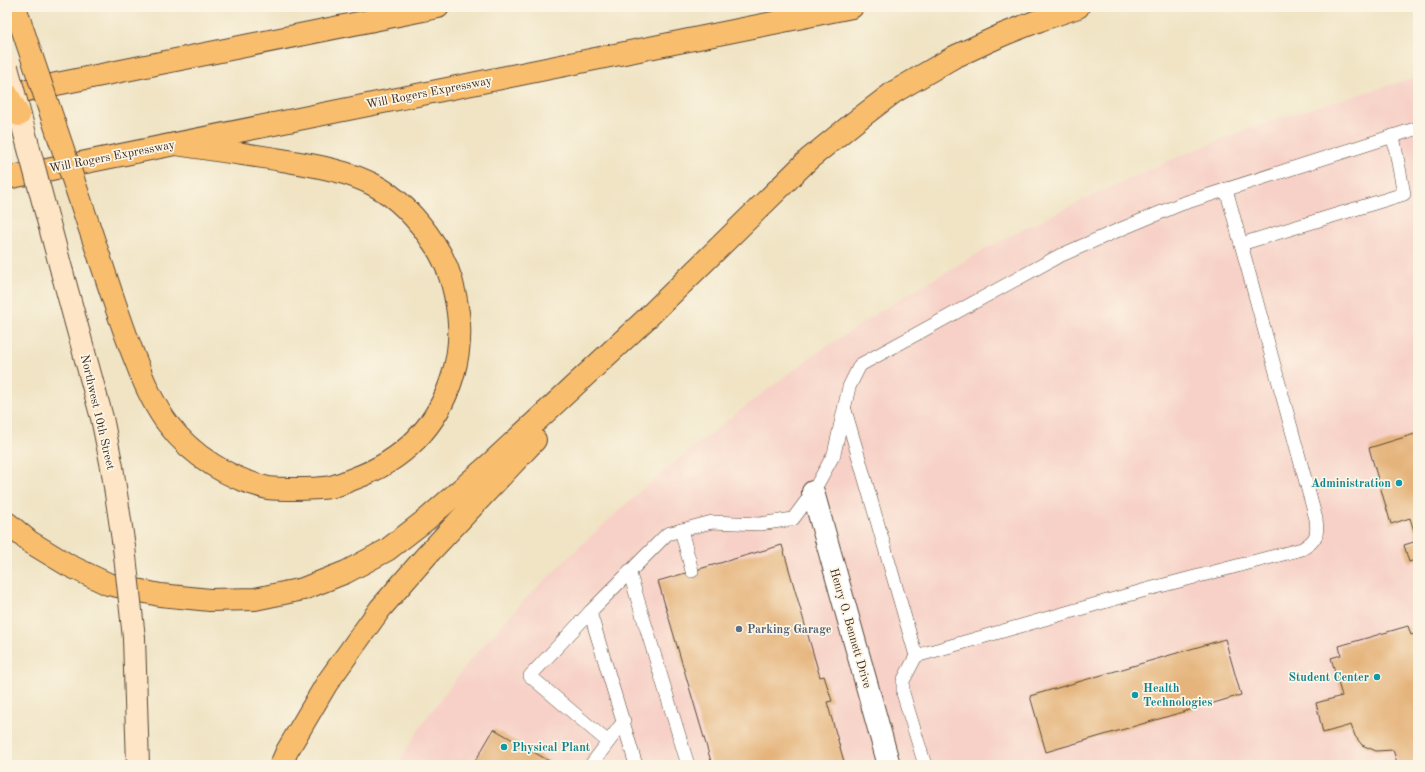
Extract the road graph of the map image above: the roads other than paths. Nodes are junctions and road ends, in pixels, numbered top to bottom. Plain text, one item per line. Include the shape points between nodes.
1 (15, 7) edge
2 (438, 7) edge
3 (852, 7) edge
4 (1078, 7) edge
5 (7, 67) edge
6 (7, 94) edge
7 (19, 115) junction
8 (1418, 128) edge
9 (1392, 136) junction
10 (176, 144) junction
11 (7, 178) edge
12 (1226, 189) junction
13 (1241, 244) junction
14 (646, 320) junction
15 (844, 408) junction
16 (813, 492) junction
17 (7, 522) edge
18 (681, 530) junction
19 (629, 571) junction
20 (692, 571) dead end
21 (590, 612) junction
22 (916, 656) junction
23 (624, 721) junction
24 (608, 742) junction
25 (138, 765) edge
26 (281, 765) edge
27 (591, 765) edge
28 (636, 765) edge
29 (688, 765) edge
30 (889, 765) edge
31 (924, 765) edge

1 - 10 highway, bridge via 125,334 148,391 168,424 188,446 213,466 238,479 270,488 304,489 332,486 366,474 396,458 418,438 439,411 458,358 460,329 456,292 444,259 425,230 406,208 376,185 348,173 314,165
2 - 6 highway
3 - 10 highway, Will Rogers Expressway
4 - 14 highway via 1034,22 954,57 894,92 809,159
5 - 7 main road, Northwest 10th Street, bridge
6 - 7 highway, bridge
7 - 25 main road, Northwest 10th Street, bridge via 102,418 112,467 134,638
8 - 9 lane
9 - 12 lane
9 - 13 lane via 1404,194
10 - 11 highway, Will Rogers Expressway
12 - 13 lane
12 - 15 lane via 1181,204 1057,257 860,365 849,387
13 - 22 lane via 1316,519 1316,538 1302,549 1142,591
14 - 17 highway via 427,519 387,550 346,572 303,589 255,600 210,600 160,595 108,584 68,565 30,542
14 - 26 highway via 380,609 327,682
15 - 16 lane via 834,454
15 - 22 lane
16 - 18 lane via 794,519 760,524 712,522
16 - 30 street, Henry O. Bennett Drive
18 - 19 lane via 667,534
18 - 20 lane
19 - 21 lane
19 - 29 lane
21 - 23 lane
21 - 24 lane via 530,676
22 - 31 lane via 903,681 903,693
23 - 24 lane
23 - 28 lane
24 - 27 lane

